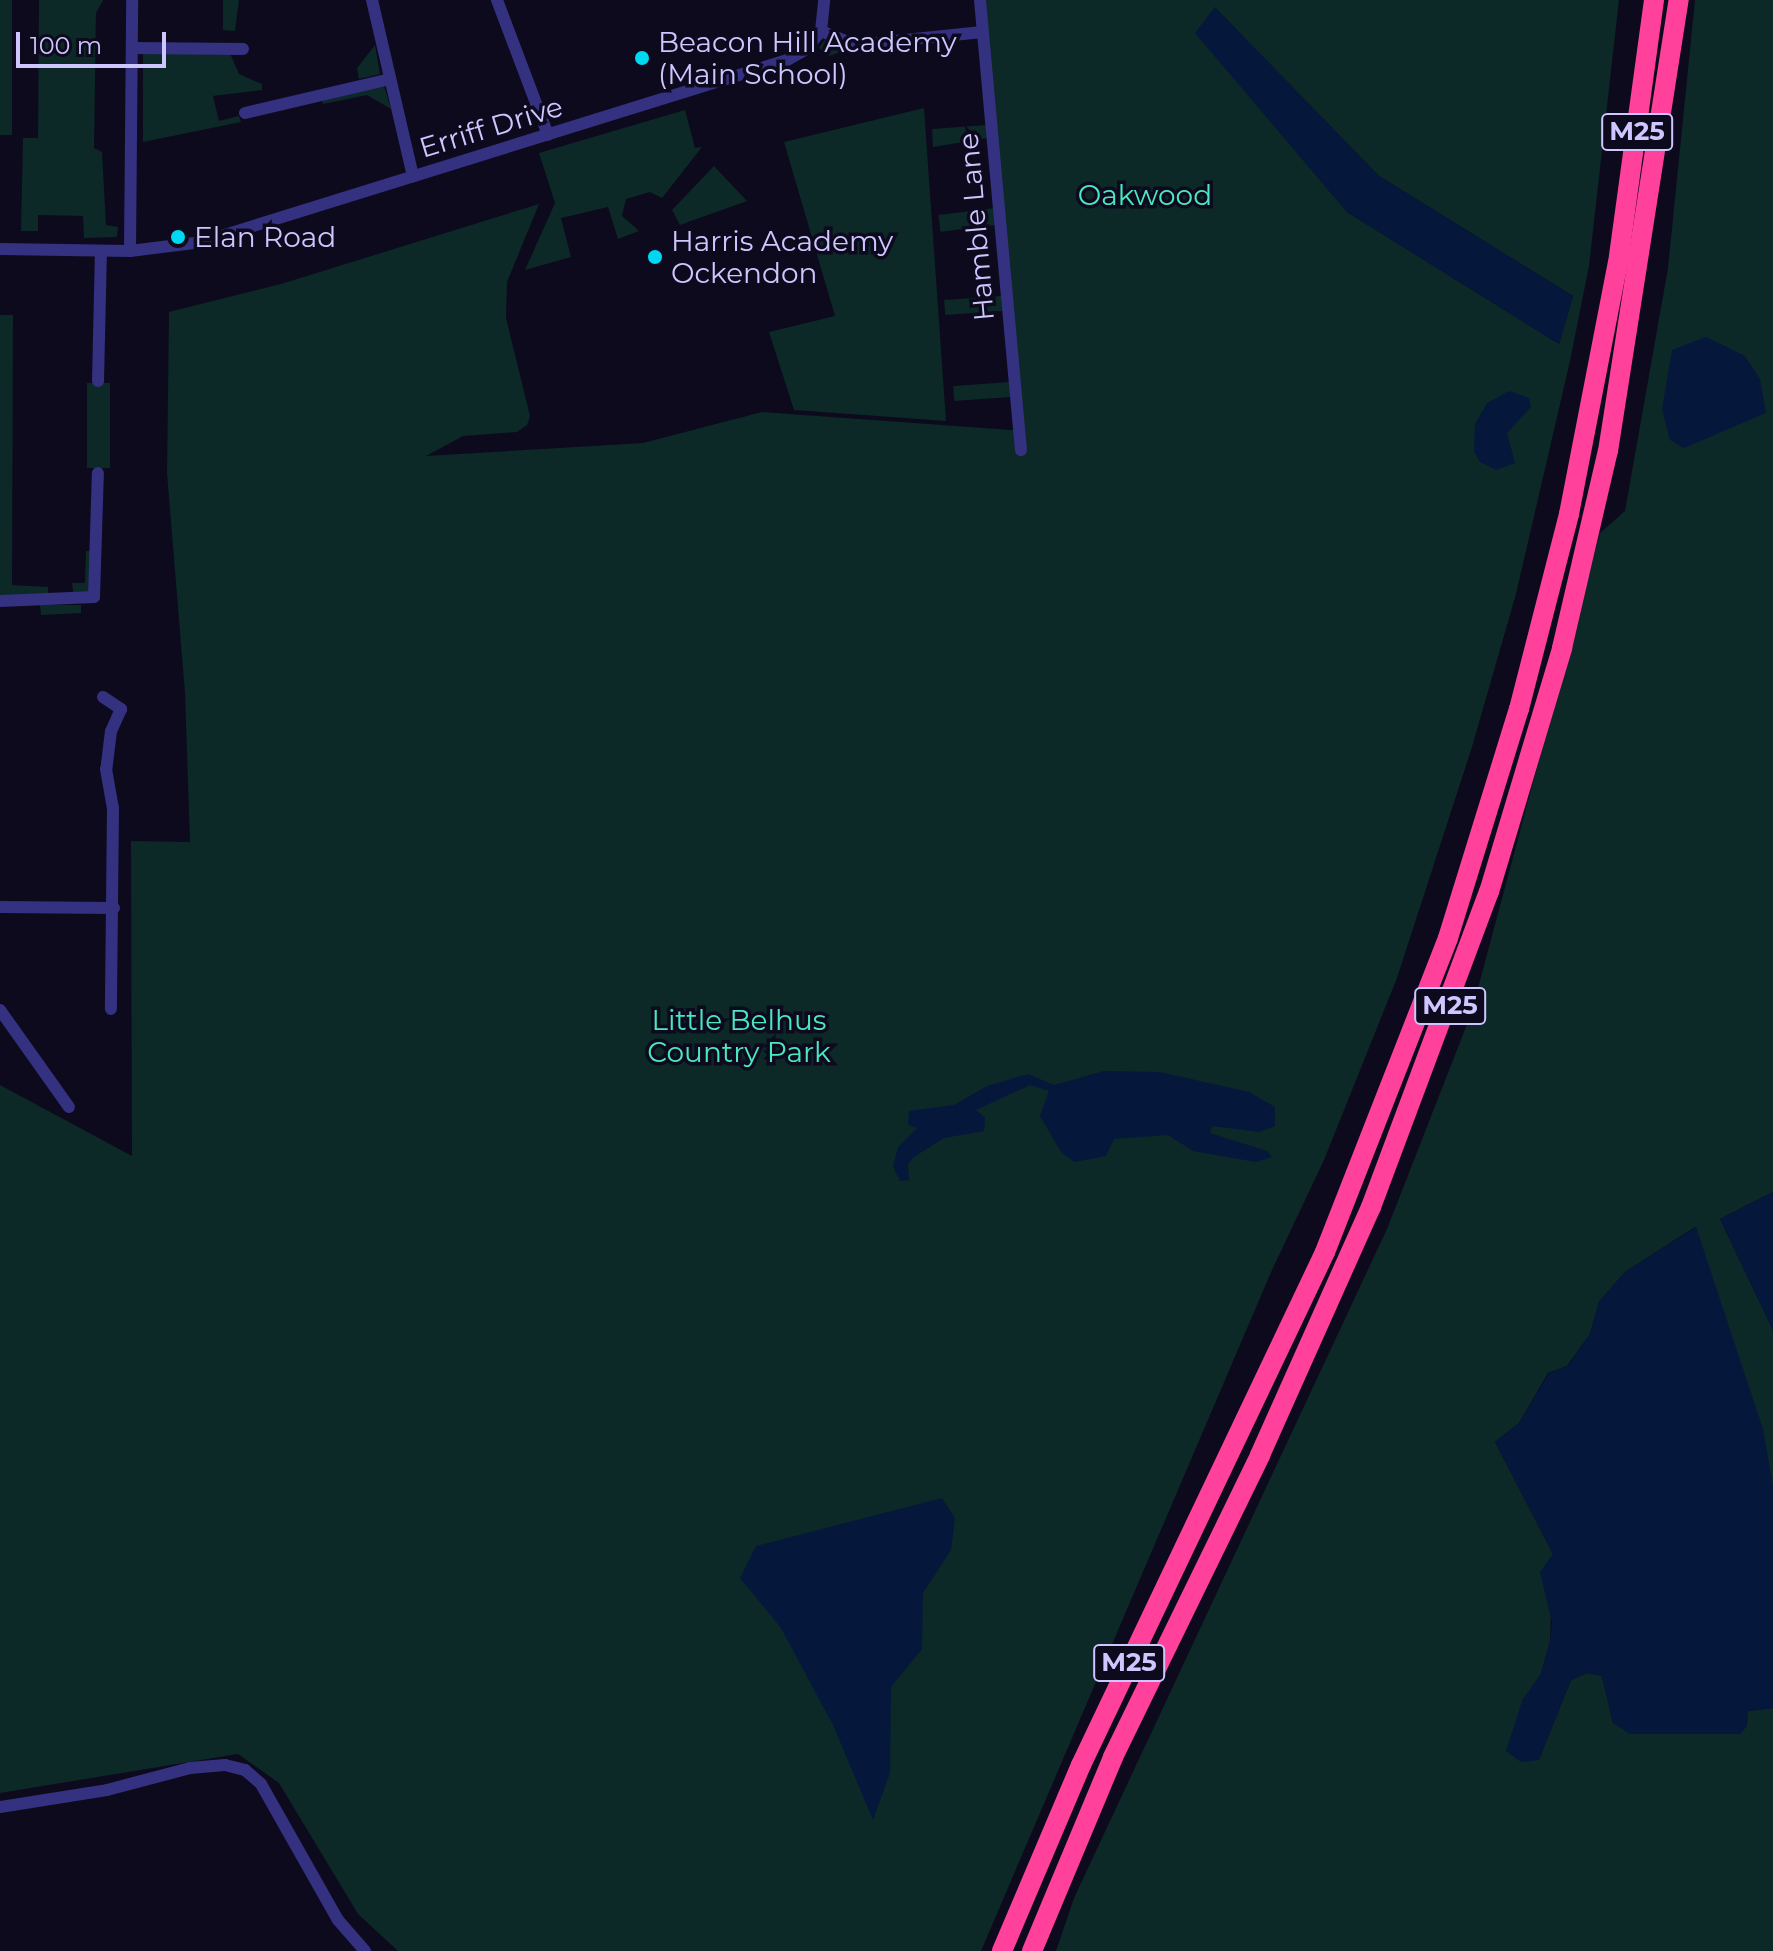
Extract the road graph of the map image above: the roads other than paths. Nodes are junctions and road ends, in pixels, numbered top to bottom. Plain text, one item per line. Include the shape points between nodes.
1 (132, 0) edge
2 (372, 0) edge
3 (497, 0) edge
4 (824, 0) edge
5 (980, 0) edge
6 (1654, 0) edge
7 (1679, 0) edge
8 (821, 31) junction
9 (982, 32) junction
10 (133, 48) junction
11 (243, 49) dead end
12 (390, 79) junction
13 (245, 113) dead end
14 (548, 135) junction
15 (413, 176) junction
16 (0, 249) edge
17 (101, 251) junction
18 (130, 251) junction
19 (98, 381) dead end
20 (1021, 450) dead end
21 (98, 473) dead end
22 (0, 601) edge
23 (103, 697) dead end
24 (0, 907) edge
25 (114, 908) junction
26 (111, 1009) dead end
27 (0, 1010) edge
28 (69, 1107) dead end
29 (0, 1807) edge
30 (365, 1951) edge
31 (1002, 1951) edge
32 (1032, 1951) edge

1 - 10 street
2 - 12 street
3 - 14 street
4 - 8 street
5 - 9 street, Hamble Lane
6 - 31 highway, M25 via 1618,263 1569,514 1519,709 1448,938 1325,1252 1081,1765
7 - 32 highway, M25 via 1633,317 1597,504 1548,700 1489,892 1371,1207 1289,1395 1113,1757
8 - 9 street via 856,45
8 - 14 street, Erriff Drive via 787,60
9 - 20 street, Hamble Lane
10 - 11 street
10 - 18 street
12 - 13 street
12 - 15 street
14 - 15 street, Erriff Drive
15 - 18 street, Erriff Drive via 202,242
16 - 17 street, Erriff Drive
17 - 18 street, Erriff Drive
17 - 19 street
21 - 22 street via 94,597
23 - 25 street via 121,709 111,731 106,769 113,808
24 - 25 street
25 - 26 street
27 - 28 street
29 - 30 street via 107,1790 190,1768 225,1765 245,1770 261,1784 338,1920

